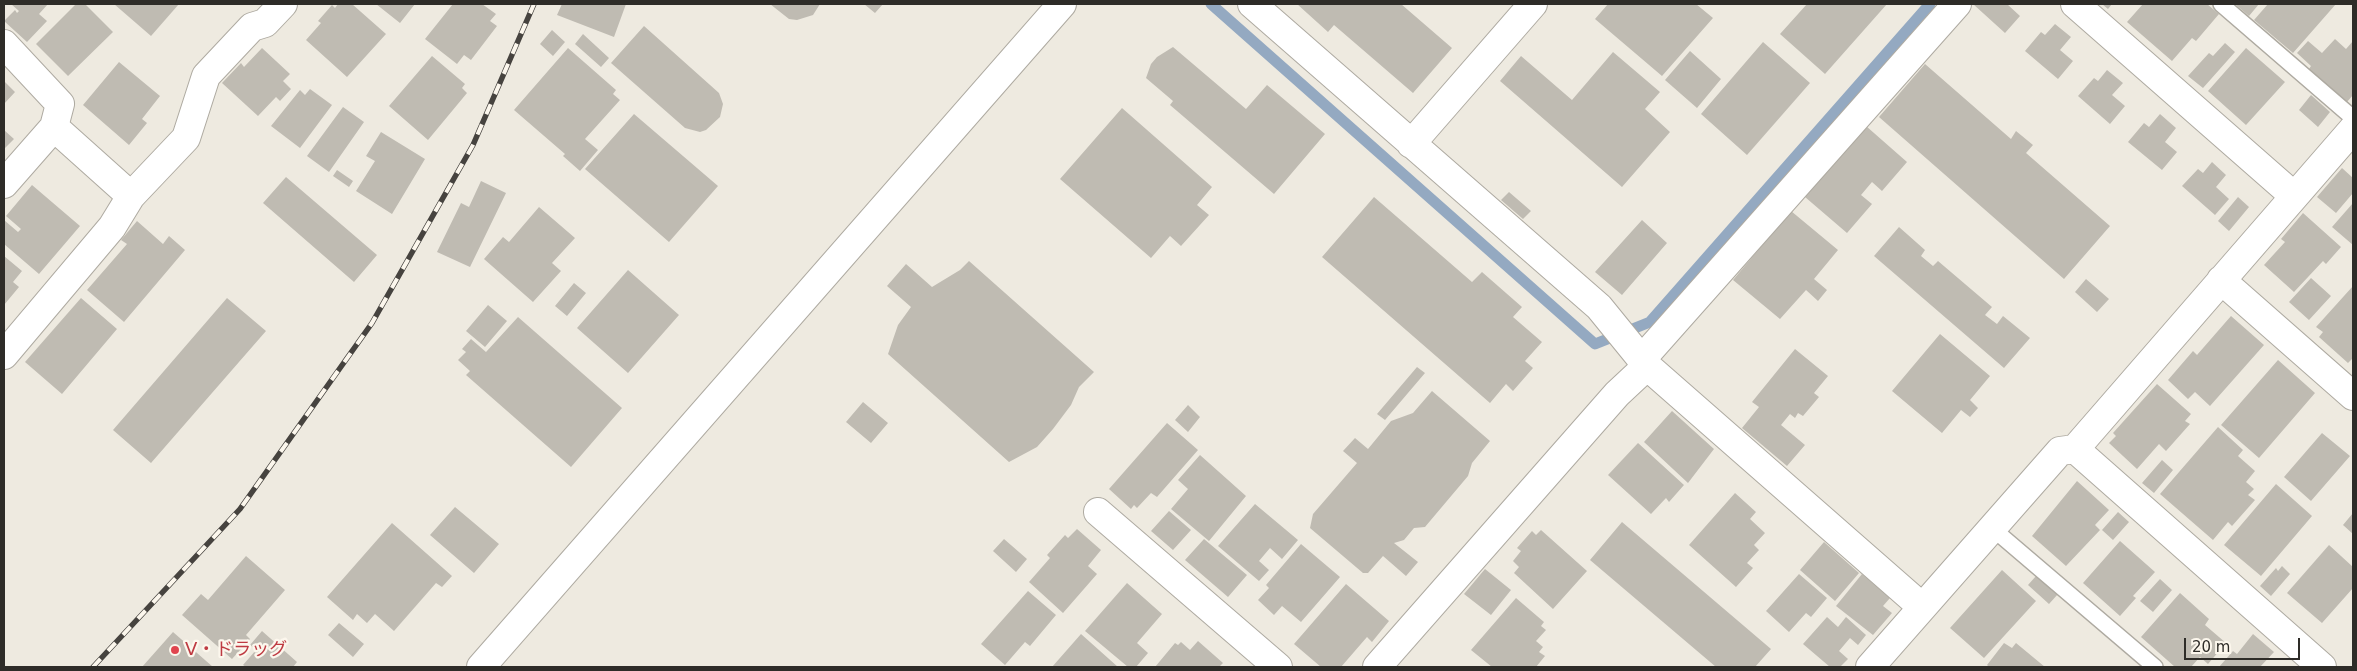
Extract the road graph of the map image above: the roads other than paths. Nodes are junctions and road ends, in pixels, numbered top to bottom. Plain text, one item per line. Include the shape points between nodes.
1 (283, 4) edge
2 (1062, 4) edge
3 (1252, 4) edge
4 (1533, 4) edge
5 (1957, 4) edge
6 (2075, 4) edge
7 (2221, 4) edge
8 (4, 44) edge
9 (2353, 118) edge
10 (54, 127) junction
11 (2353, 128) edge
12 (1411, 144) junction
13 (4, 184) edge
14 (131, 196) junction
15 (2294, 196) junction
16 (2221, 280) junction
17 (4, 355) edge
18 (1642, 360) junction
19 (2353, 396) edge
20 (2075, 449) junction
21 (1098, 512) dead end
22 (1992, 528) junction
23 (1922, 607) junction
24 (481, 667) edge
25 (1278, 667) edge
26 (1378, 667) edge
27 (1870, 667) edge
28 (2154, 667) edge
29 (2322, 667) edge

1 - 14 street via 265,23 252,27 206,76 186,138
2 - 24 street
3 - 12 street
4 - 12 street
5 - 18 street
6 - 15 street
7 - 9 lane
8 - 10 street via 60,104
10 - 13 street
10 - 14 street
11 - 15 street
12 - 18 street via 1603,313
14 - 17 street via 112,227
15 - 16 street
16 - 19 street
16 - 20 street
18 - 23 street
18 - 26 street
20 - 22 street via 2060,451
20 - 29 street
21 - 25 street
22 - 23 street
22 - 28 lane
23 - 27 street

